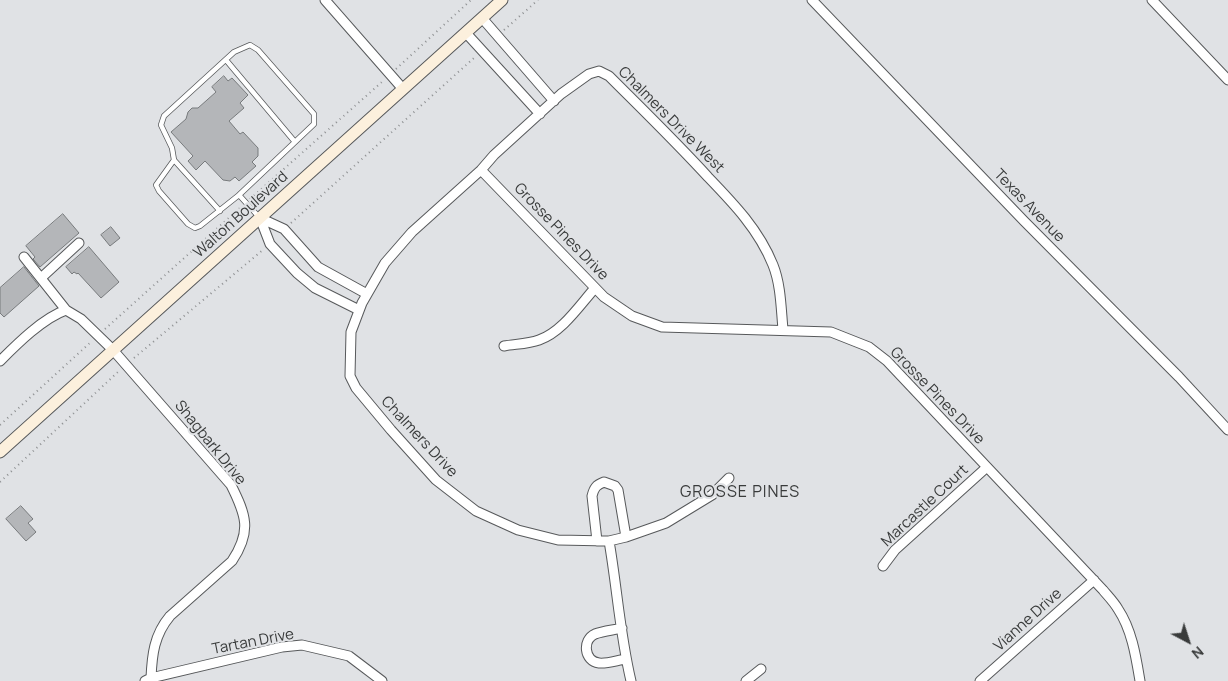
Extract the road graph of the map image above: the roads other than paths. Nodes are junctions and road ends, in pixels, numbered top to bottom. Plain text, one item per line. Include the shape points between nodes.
1 (325, 0) edge
2 (502, 0) edge
3 (812, 0) edge
4 (1152, 0) edge
5 (482, 18) junction
6 (466, 32) junction
7 (226, 60) junction
8 (1228, 80) edge
9 (403, 89) junction
10 (554, 101) junction
11 (540, 114) junction
12 (295, 142) junction
13 (174, 160) junction
14 (481, 170) junction
15 (239, 195) junction
16 (220, 211) junction
17 (260, 218) junction
18 (79, 243) dead end
19 (24, 257) dead end
20 (41, 278) junction
21 (595, 288) junction
22 (367, 294) junction
23 (360, 307) junction
24 (66, 310) junction
25 (783, 329) junction
26 (504, 346) dead end
27 (113, 350) junction
28 (0, 361) edge
29 (1228, 430) edge
30 (0, 452) edge
31 (987, 467) junction
32 (729, 478) dead end
33 (626, 537) junction
34 (598, 541) junction
35 (609, 541) junction
36 (883, 566) dead end
37 (1094, 580) junction
38 (622, 628) junction
39 (626, 659) junction
40 (761, 668) dead end
41 (148, 680) edge
42 (382, 681) edge
43 (631, 681) edge
44 (746, 681) edge
45 (980, 681) edge
46 (1140, 681) edge

1 - 9 street
2 - 5 main road, Walton Boulevard
3 - 29 street, Texas Avenue
4 - 8 street
5 - 6 main road, Walton Boulevard
5 - 10 street
6 - 9 main road, Walton Boulevard
6 - 11 street
7 - 12 lane
7 - 12 lane via 234,52 250,45 314,114 314,124
7 - 13 lane via 164,116 161,125
9 - 17 main road, Walton Boulevard
10 - 11 street, Chalmers Drive West
10 - 25 street, Chalmers Drive West via 589,74 599,71 609,76 741,212 761,240 774,267
11 - 14 street, Chalmers Drive West
12 - 15 lane
13 - 16 lane
13 - 16 lane via 156,185 188,224 195,228 200,226
14 - 21 street, Grosse Pines Drive
14 - 22 street, Chalmers Drive West via 412,232 385,263
15 - 16 lane
15 - 17 lane
17 - 22 street via 284,229 318,267
17 - 23 street via 270,244 297,274 315,288
17 - 27 main road, Walton Boulevard
18 - 20 street
19 - 20 street, Shagbark Drive
20 - 24 street, Shagbark Drive
21 - 25 street, Grosse Pines Drive via 632,316 662,327
21 - 26 street via 551,334 538,340
22 - 23 street, Chalmers Drive West
23 - 34 street, Chalmers Drive via 351,332 350,376 356,388 436,480 476,510 518,530 558,540
24 - 27 street, Shagbark Drive
24 - 28 street via 44,322
25 - 31 street, Grosse Pines Drive via 831,332 869,347 887,361
27 - 30 main road, Walton Boulevard
27 - 41 street, Shagbark Drive via 231,485 242,506 246,524 244,538 232,561 161,626
31 - 36 street, Marcastle Court via 895,550
31 - 37 street, Grosse Pines Drive
32 - 33 street, Chalmers Drive via 712,496 666,524
33 - 34 street via 618,490 604,482 598,484 592,496
33 - 35 street, Chalmers Drive
34 - 35 street, Chalmers Drive
35 - 38 street
37 - 45 street, Vianne Drive
37 - 46 street, Grosse Pines Drive via 1118,609 1127,626
38 - 39 street
38 - 39 street via 595,634 588,639 586,647 593,661
39 - 43 street
40 - 44 street
41 - 42 street, Tartan Drive via 302,645 349,656

